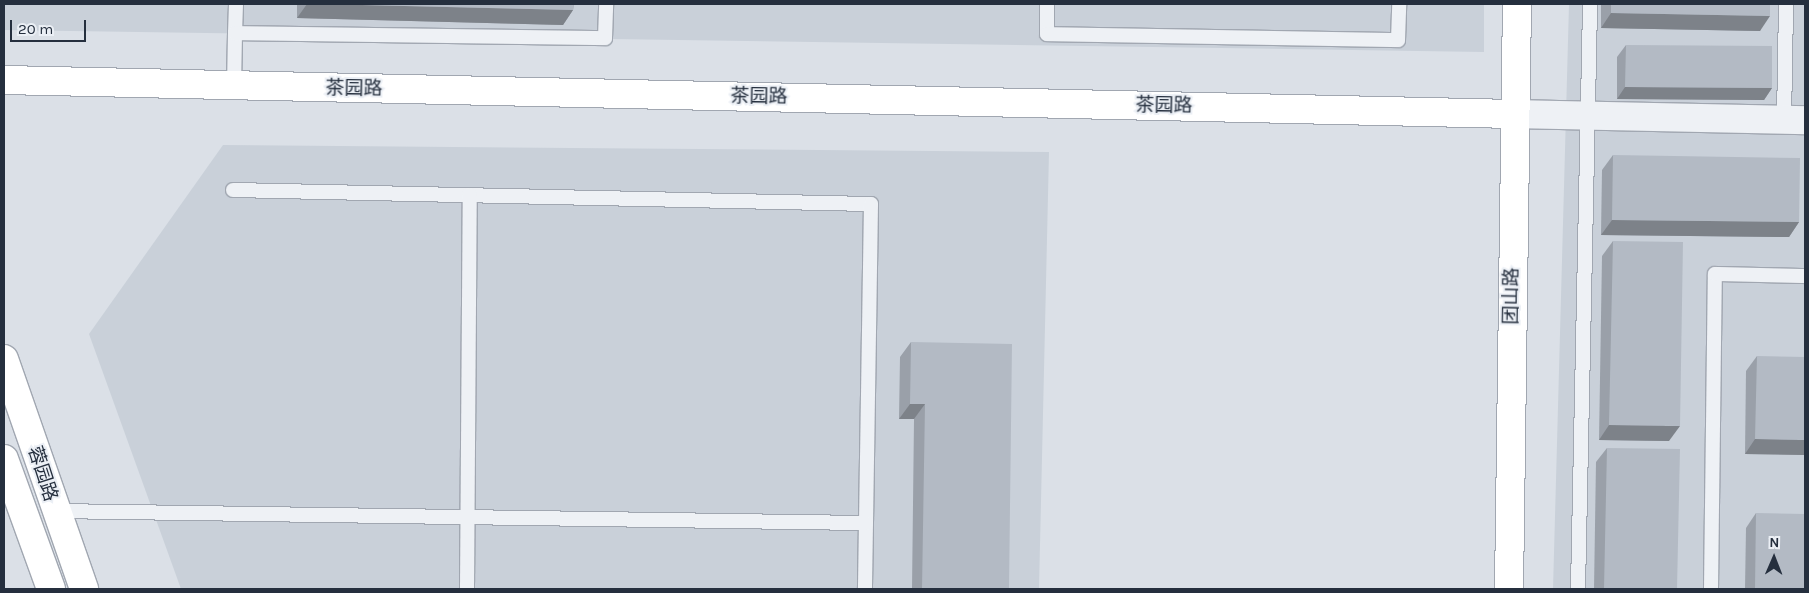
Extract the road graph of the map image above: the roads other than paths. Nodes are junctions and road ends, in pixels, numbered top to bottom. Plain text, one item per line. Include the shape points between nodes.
1 (236, 4) edge
2 (606, 4) edge
3 (1047, 4) edge
4 (1399, 4) edge
5 (1517, 4) edge
6 (1590, 4) edge
7 (1786, 4) edge
8 (236, 33) junction
9 (4, 80) edge
10 (234, 86) junction
11 (1514, 114) junction
12 (1588, 115) junction
13 (1794, 120) edge
14 (233, 190) dead end
15 (470, 195) junction
16 (1805, 276) edge
17 (4, 359) edge
18 (4, 459) edge
19 (54, 511) junction
20 (468, 517) junction
21 (866, 523) junction
22 (51, 589) edge
23 (84, 589) edge
24 (467, 589) edge
25 (865, 589) edge
26 (1509, 589) edge
27 (1578, 589) edge
28 (1711, 589) edge

1 - 8 lane
2 - 8 lane via 605,38
3 - 4 lane via 1047,34 1398,40
5 - 11 street, 团山路
6 - 12 lane
7 - 13 lane
8 - 10 lane
9 - 10 street, 茶园路
10 - 11 street, 茶园路
11 - 12 street
11 - 26 street, 团山路
12 - 13 street
12 - 27 lane
14 - 15 lane
15 - 20 lane
15 - 21 lane via 870,204
16 - 28 lane via 1716,274
17 - 19 street, 蓉园路
18 - 22 street, 蓉园路
19 - 20 lane
19 - 23 street, 蓉园路
20 - 21 lane
20 - 24 lane
21 - 25 lane

